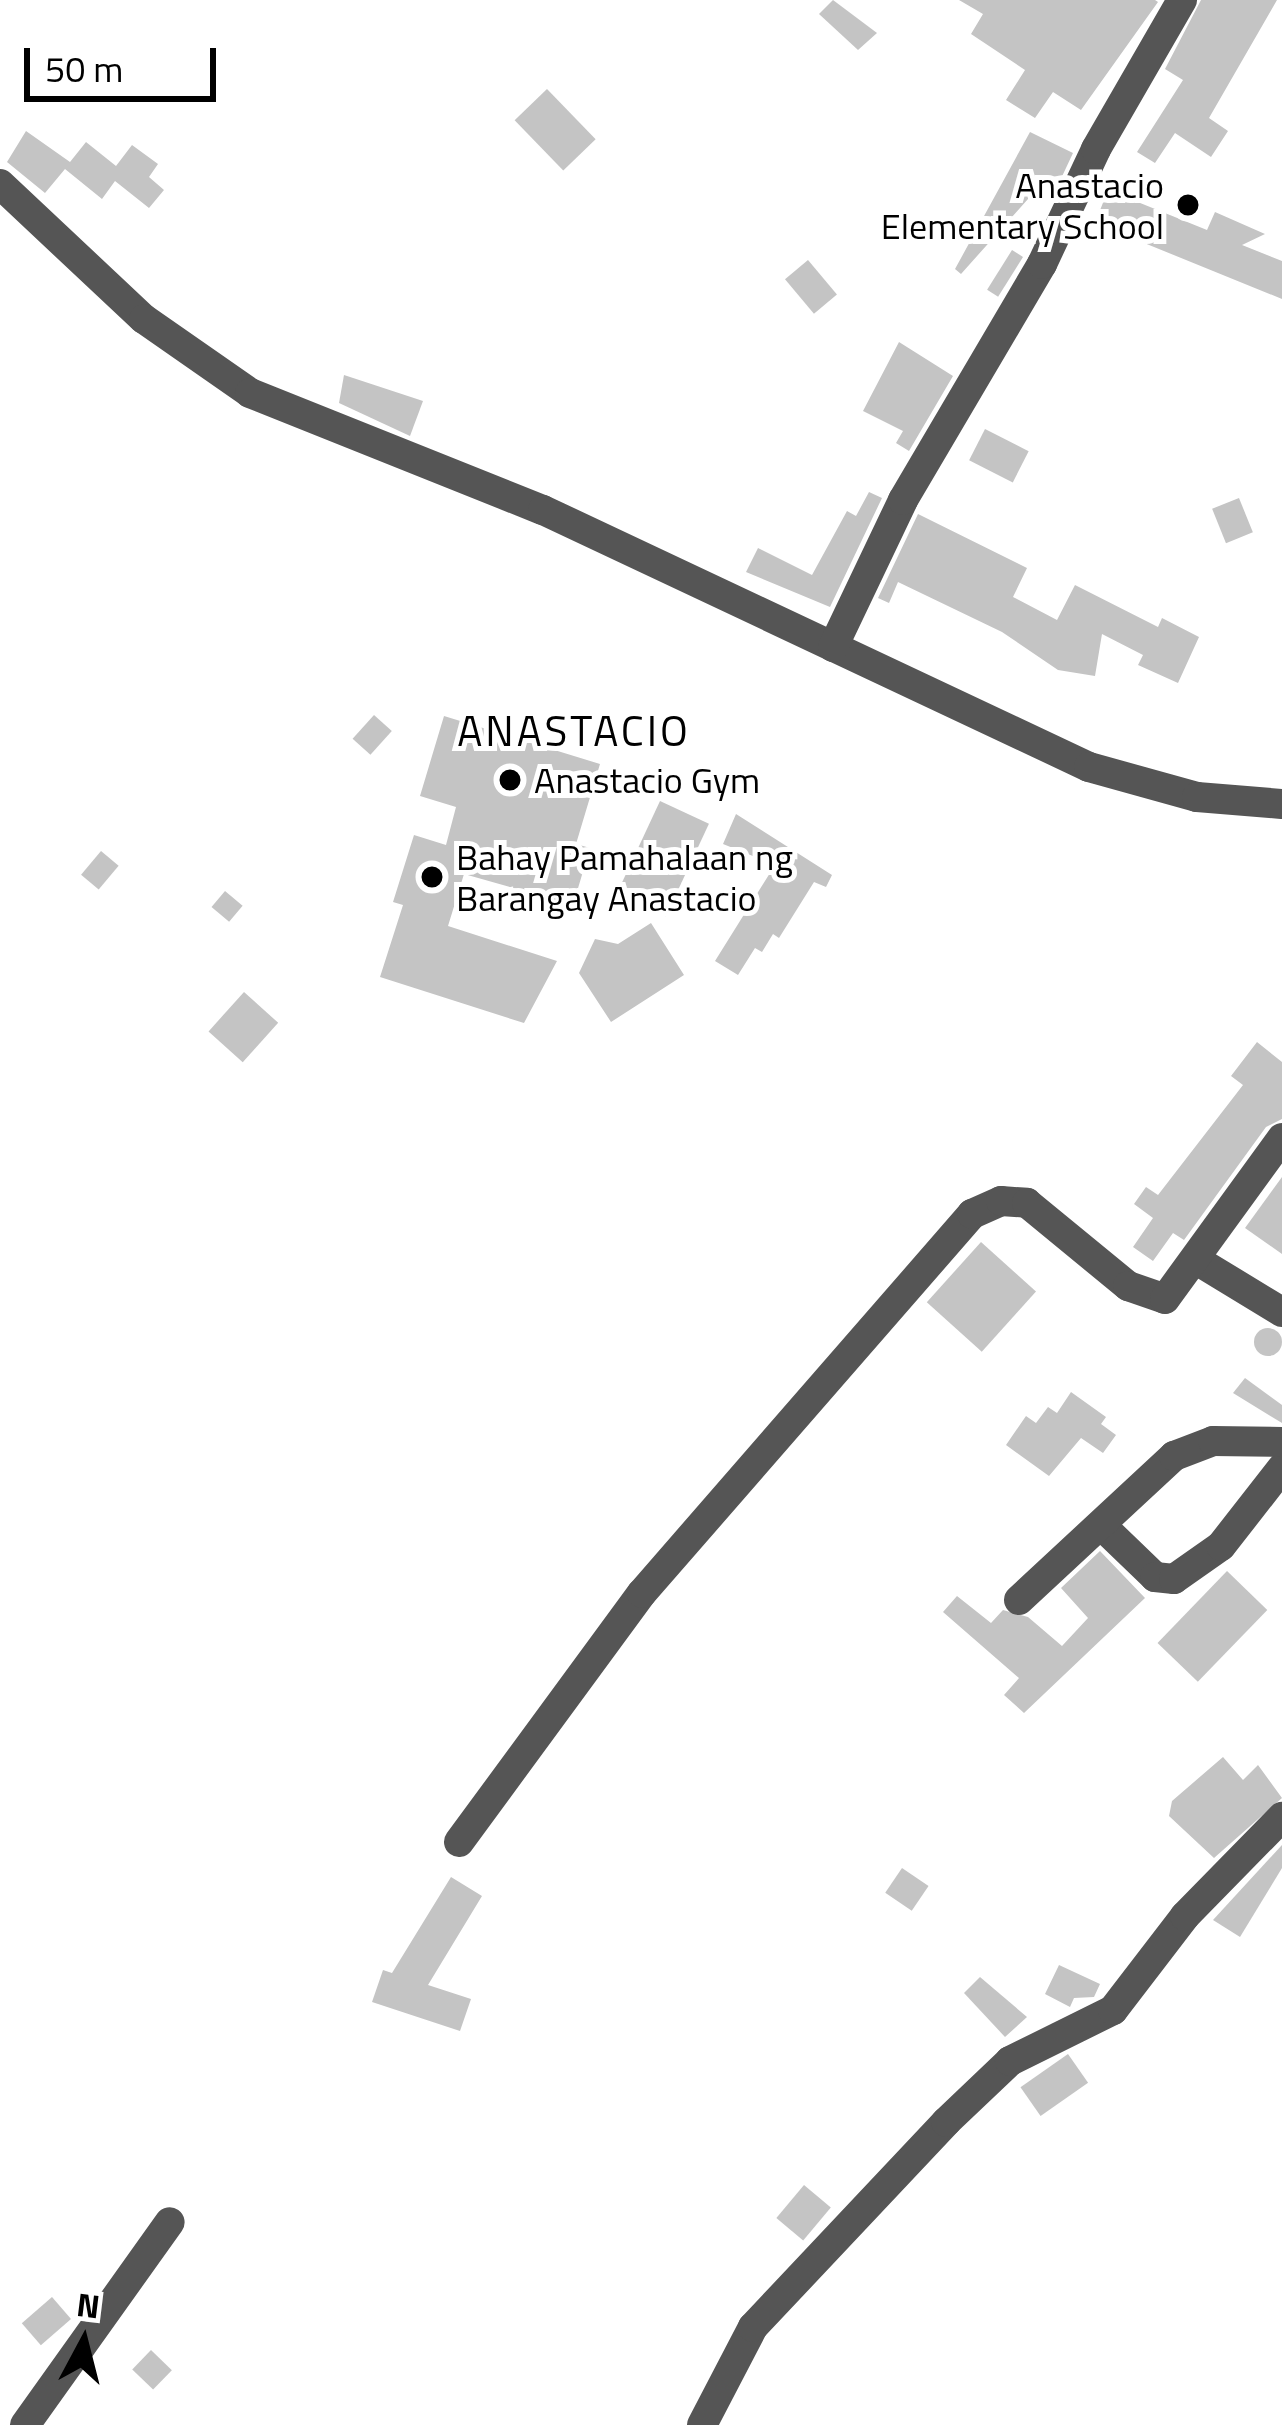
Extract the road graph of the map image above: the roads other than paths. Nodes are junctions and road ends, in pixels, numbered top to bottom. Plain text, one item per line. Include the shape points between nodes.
1 (1182, 0) edge
2 (0, 184) edge
3 (833, 647) junction
4 (1282, 804) edge
5 (1282, 1138) edge
6 (1198, 1261) junction
7 (1282, 1312) edge
8 (1282, 1442) edge
9 (1282, 1468) edge
10 (1101, 1525) junction
11 (1019, 1600) dead end
12 (1282, 1817) edge
13 (459, 1842) dead end
14 (170, 2222) dead end
15 (25, 2425) edge
16 (701, 2425) edge

1 - 3 street via 1096,149 1042,264 903,500
2 - 3 street via 208,370 292,412 543,510
3 - 4 street via 1140,785
5 - 6 street
6 - 7 street
6 - 13 street via 1154,1301 1027,1203 1001,1201 972,1214 642,1593
8 - 10 street via 1193,1447 1160,1465
9 - 10 street via 1221,1546 1174,1579 1155,1577
10 - 11 street
12 - 16 street via 1185,1916 1113,2010 1010,2061 946,2122 753,2327
14 - 15 street

